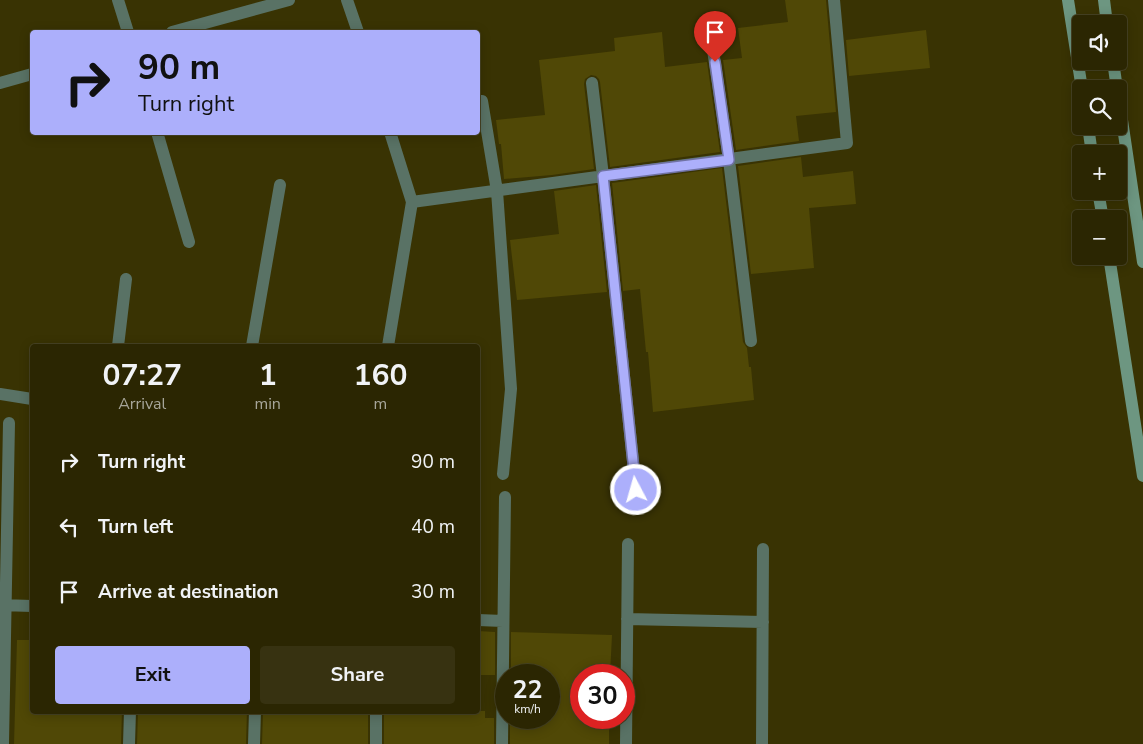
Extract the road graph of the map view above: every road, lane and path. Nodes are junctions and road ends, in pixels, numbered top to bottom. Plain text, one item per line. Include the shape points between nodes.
1 (118, 0) edge
2 (289, 0) edge
3 (348, 0) edge
4 (834, 0) edge
5 (1068, 0) edge
6 (1104, 0) edge
7 (1106, 15) edge
8 (127, 30) edge
9 (179, 30) edge
10 (357, 30) edge
11 (712, 43) dead end
12 (30, 75) edge
13 (1081, 80) edge
14 (0, 84) edge
15 (592, 84) dead end
16 (482, 101) dead end
17 (158, 135) edge
18 (391, 135) edge
19 (1124, 135) edge
20 (729, 160) junction
21 (603, 176) junction
22 (280, 185) dead end
23 (497, 191) junction
24 (412, 202) junction
25 (189, 242) dead end
26 (1143, 262) edge
27 (1109, 265) edge
28 (126, 279) dead end
29 (750, 341) dead end
30 (118, 344) edge
31 (252, 344) edge
32 (388, 344) edge
33 (0, 394) edge
34 (30, 399) edge
35 (9, 423) dead end
36 (503, 474) dead end
37 (1143, 476) edge
38 (636, 490) dead end
39 (505, 498) dead end
40 (628, 544) dead end
41 (762, 549) dead end
42 (3, 605) edge
43 (30, 606) edge
44 (480, 620) edge
45 (627, 620) junction
46 (503, 621) junction
47 (763, 622) junction
48 (130, 714) edge
49 (255, 714) edge
50 (376, 714) edge
51 (3, 744) edge
52 (129, 744) edge
53 (254, 744) edge
54 (376, 744) edge
55 (502, 744) edge
56 (626, 744) edge
57 (762, 744) edge

1 - 8 street
2 - 9 street
3 - 10 street
4 - 20 street via 847,143
5 - 13 main road
6 - 7 main road
11 - 20 street
12 - 14 street
15 - 21 street
16 - 23 street
17 - 25 street
18 - 24 street
19 - 26 main road
20 - 21 street
20 - 29 street
21 - 23 street
21 - 38 street
22 - 31 street
23 - 24 street
23 - 36 street via 511,389
24 - 32 street
27 - 37 main road
28 - 30 street
33 - 34 street
35 - 42 street
39 - 46 street
40 - 45 street
41 - 47 street
42 - 43 street
42 - 51 street
44 - 46 street
45 - 47 street
45 - 56 street
46 - 55 street
47 - 57 street
48 - 52 street
49 - 53 street
50 - 54 street

